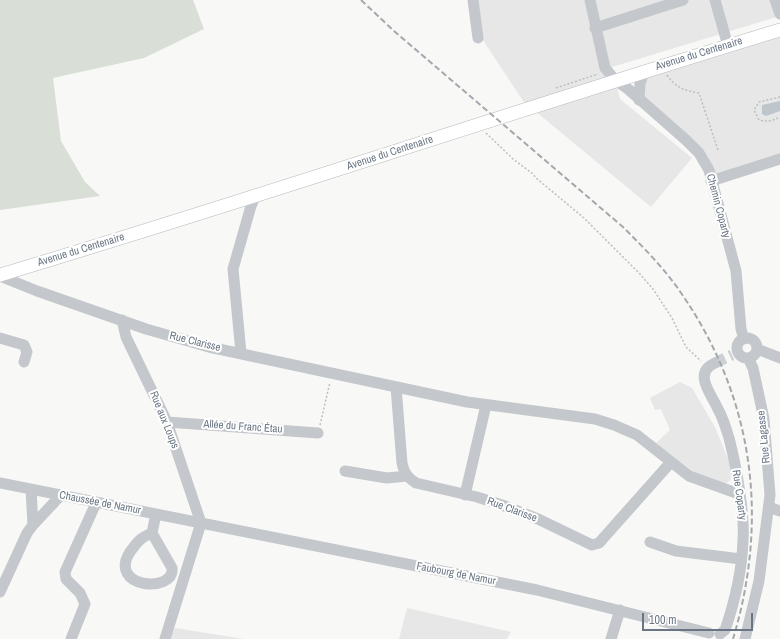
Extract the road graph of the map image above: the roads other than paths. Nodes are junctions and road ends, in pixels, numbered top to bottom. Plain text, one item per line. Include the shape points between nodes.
1 (473, 0) edge
2 (590, 0) edge
3 (683, 0) edge
4 (714, 0) edge
5 (775, 0) edge
6 (780, 14) edge
7 (595, 28) junction
8 (780, 30) edge
9 (478, 38) dead end
10 (728, 46) junction
11 (644, 71) junction
12 (614, 80) junction
13 (639, 100) junction
14 (780, 160) edge
15 (711, 181) junction
16 (256, 195) junction
17 (0, 275) edge
18 (122, 320) junction
19 (0, 338) edge
20 (744, 339) junction
21 (757, 349) junction
22 (240, 353) junction
23 (748, 358) junction
24 (780, 358) edge
25 (24, 362) dead end
26 (711, 366) road end
27 (396, 387) junction
28 (486, 405) junction
29 (167, 422) junction
30 (318, 433) road end
31 (671, 462) junction
32 (345, 471) dead end
33 (407, 476) junction
34 (0, 483) edge
35 (31, 489) junction
36 (739, 494) junction
37 (61, 495) junction
38 (465, 495) junction
39 (96, 502) junction
40 (769, 507) junction
41 (780, 511) edge
42 (156, 514) junction
43 (201, 523) junction
44 (33, 525) junction
45 (152, 532) junction
46 (650, 542) dead end
47 (741, 559) junction
48 (0, 592) edge
49 (620, 610) junction
50 (714, 636) edge
51 (71, 639) edge
52 (165, 639) edge
53 (611, 639) edge
54 (745, 639) edge

1 - 9 street
2 - 7 street
3 - 7 street
4 - 10 street
5 - 6 street
7 - 12 street via 605,68
8 - 10 main road, Avenue du Centenaire
10 - 11 main road, Avenue du Centenaire
11 - 12 main road, Avenue du Centenaire
11 - 13 street
12 - 13 street, Chemin Coparty
12 - 16 main road, Avenue du Centenaire
13 - 15 street, Chemin Coparty via 699,154 709,170
14 - 15 street
15 - 20 street, Chemin Coparty via 736,271
16 - 17 main road, Avenue du Centenaire
16 - 22 street via 233,269
17 - 18 street, Rue Clarisse via 37,291
18 - 22 street, Rue Clarisse via 180,339
18 - 29 street, Rue aux Loups via 126,336
19 - 25 street via 24,345 27,352
20 - 21 street via 753,341
20 - 23 street via 739,343 735,354
21 - 23 street via 754,355
21 - 24 street
22 - 27 street, Rue Clarisse
23 - 40 street, Rue Lagasse via 753,368 764,419
26 - 36 street, Rue Coparty via 705,374 704,382 727,431 732,469
27 - 28 street, Rue Clarisse
27 - 33 street via 402,463
28 - 31 street, Rue Clarisse via 578,416 614,424 637,435
28 - 38 street
29 - 30 street, Allée du Franc Étau
29 - 43 street, Rue aux Loups
31 - 36 street, Rue Clarisse via 695,478
31 - 38 street, Rue Clarisse via 596,545 502,505
32 - 33 street via 387,478
33 - 38 street, Rue Clarisse via 416,483
34 - 35 street, Chaussée de Namur
35 - 37 street, Chaussée de Namur
35 - 44 street
36 - 47 street, Rue Coparty via 744,540
37 - 39 street, Chaussée de Namur
37 - 44 street
39 - 42 street, Chaussée de Namur
39 - 51 street via 65,572 66,579 80,593 85,604
40 - 41 street
40 - 54 street, Rue Lagasse via 760,581
42 - 43 street, Chaussée de Namur
42 - 45 street
43 - 49 street, Faubourg de Namur via 537,590
43 - 52 street
44 - 48 street
45 - 45 street via 139,538 128,555 124,568 133,579 154,584 163,583 173,572
46 - 47 street via 676,551
47 - 50 street, Rue Coparty via 732,610 725,630
49 - 50 street, Faubourg de Namur
49 - 53 street

